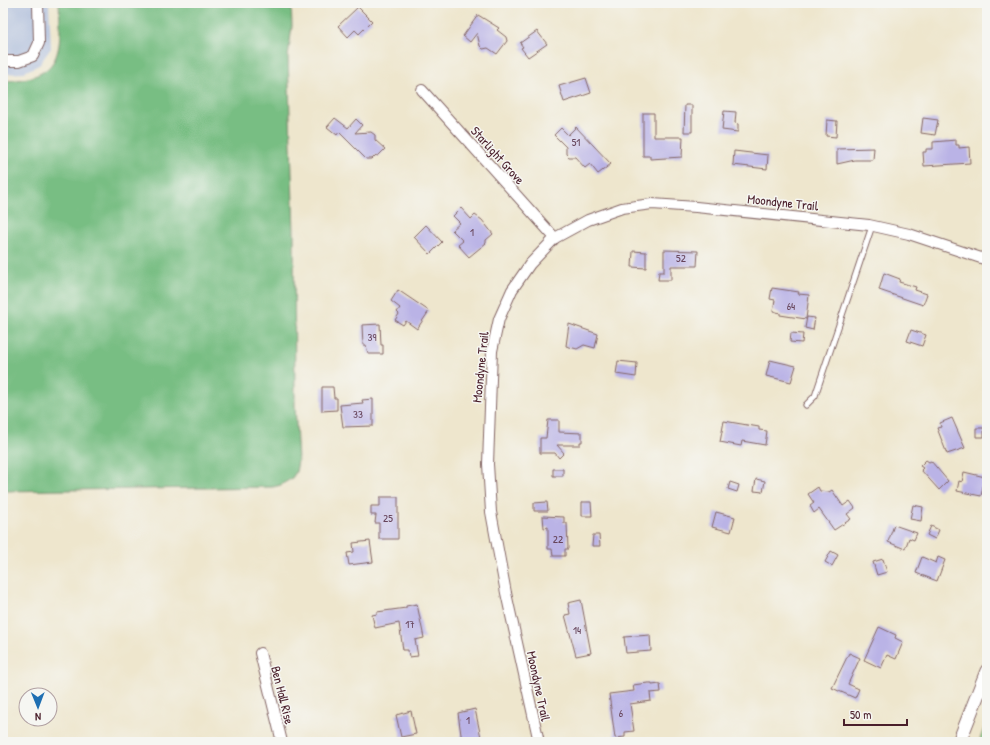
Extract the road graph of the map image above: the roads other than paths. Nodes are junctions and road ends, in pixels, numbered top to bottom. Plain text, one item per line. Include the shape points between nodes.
1 (38, 3) edge
2 (3, 61) edge
3 (422, 90) dead end
4 (872, 226) junction
5 (555, 238) junction
6 (987, 260) edge
7 (806, 406) dead end
8 (260, 653) dead end
9 (987, 671) edge
10 (282, 742) edge
11 (539, 742) edge
12 (959, 742) edge

1 - 2 street via 39,43 34,56 19,61
3 - 5 street, Starlight Grove
4 - 5 street, Moondyne Trail via 652,204 622,208 602,215
4 - 6 street, Moondyne Trail via 909,234
4 - 7 lane via 815,396
5 - 11 street, Moondyne Trail via 530,264 512,290 499,319 492,351 489,403 488,464 491,512
8 - 10 street, Ben Hall Rise
9 - 12 street

